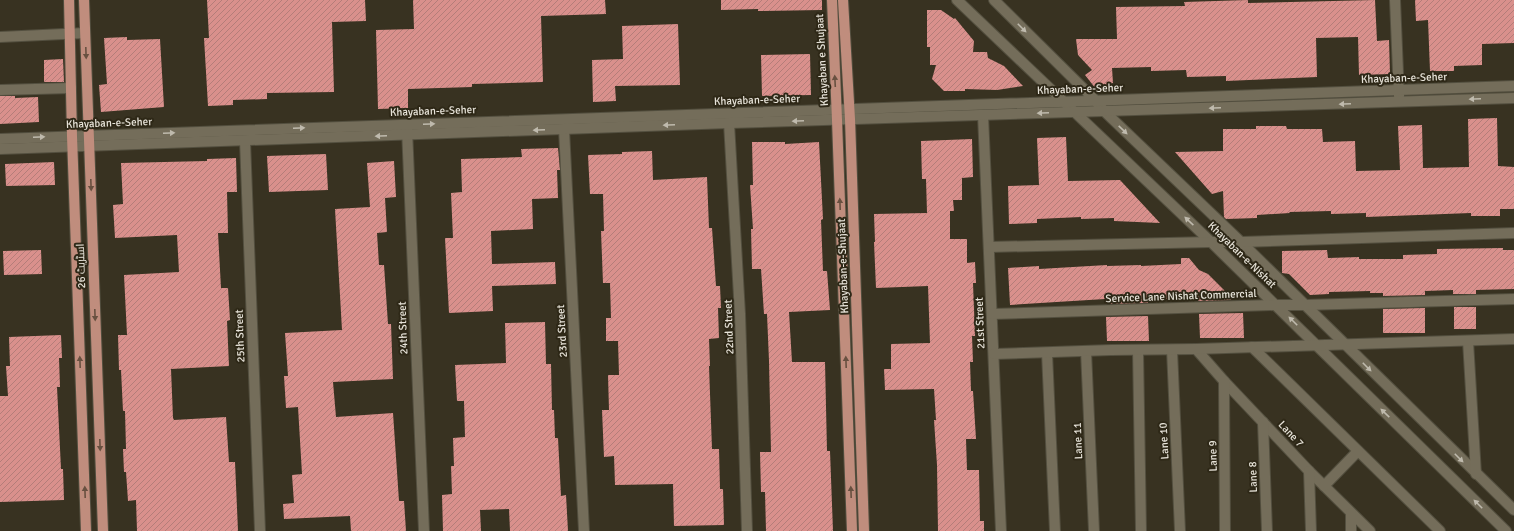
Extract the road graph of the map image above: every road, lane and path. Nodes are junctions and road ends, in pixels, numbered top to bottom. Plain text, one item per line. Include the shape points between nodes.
1 (69, 0) edge
2 (84, 0) edge
3 (832, 0) edge
4 (843, 0) edge
5 (957, 0) edge
6 (994, 0) edge
7 (1396, 0) edge
8 (85, 33) junction
9 (70, 34) junction
10 (0, 36) edge
11 (1514, 86) edge
12 (71, 88) junction
13 (0, 90) edge
14 (1399, 90) junction
15 (1514, 98) edge
16 (1095, 100) junction
17 (1063, 102) junction
18 (1399, 102) junction
19 (1104, 111) junction
20 (1074, 112) junction
21 (837, 114) junction
22 (849, 114) junction
23 (983, 115) junction
24 (729, 123) junction
25 (564, 129) junction
26 (407, 130) junction
27 (89, 135) junction
28 (72, 136) junction
29 (0, 139) edge
30 (245, 140) junction
31 (89, 146) junction
32 (73, 147) junction
33 (0, 149) edge
34 (1514, 234) edge
35 (1211, 242) junction
36 (1240, 242) junction
37 (989, 247) junction
38 (1514, 299) edge
39 (1276, 304) junction
40 (1305, 306) junction
41 (992, 314) junction
42 (1514, 340) edge
43 (1468, 341) junction
44 (1344, 344) junction
45 (1316, 345) junction
46 (1252, 347) junction
47 (1196, 349) junction
48 (1138, 350) junction
49 (1172, 350) junction
50 (1086, 351) junction
51 (1047, 353) junction
52 (994, 354) junction
53 (1224, 381) junction
54 (1263, 422) junction
55 (1358, 451) junction
56 (1309, 471) junction
57 (1476, 474) junction
58 (1324, 486) junction
59 (1514, 510) edge
60 (1351, 512) junction
61 (86, 531) edge
62 (103, 531) edge
63 (260, 531) edge
64 (424, 531) edge
65 (584, 531) edge
66 (747, 531) edge
67 (852, 531) edge
68 (864, 531) edge
69 (1001, 531) edge
70 (1055, 531) edge
71 (1094, 531) edge
72 (1141, 531) edge
73 (1180, 531) edge
74 (1225, 531) edge
75 (1268, 531) edge
76 (1311, 531) edge
77 (1351, 531) edge
78 (1370, 531) edge
79 (1440, 531) edge
80 (1506, 531) edge

1 - 9 main road, اسٹریٹ 26
2 - 8 main road, اسٹریٹ 26
21 -> 3 main road, Khayaban e Shujaat
4 - 22 main road, Khayaban-e-Shujaat
5 - 17 street, Khayaban-e-Nishat
6 -> 16 street, Khayaban-e-Nishat
7 - 14 street
8 - 9 street
8 -> 27 main road, اسٹریٹ 26
9 - 10 street
9 - 12 main road, اسٹریٹ 26
11 - 14 street, Khayaban-e-Seher
12 - 13 street
12 - 28 main road, اسٹریٹ 26
14 - 16 street, Khayaban-e-Seher
14 - 18 street
15 -> 18 street, Khayaban-e-Seher
16 - 17 street, Khayaban-e-Seher
16 - 19 street, Khayaban-e-Nishat
17 - 20 street, Khayaban-e-Nishat
17 - 22 street, Khayaban-e-Seher
18 -> 19 street, Khayaban-e-Seher
19 - 20 street, Khayaban-e-Seher
19 -> 36 street, Khayaban-e-Nishat
20 -> 23 street, Khayaban-e-Seher
35 -> 20 street, Khayaban-e-Nishat
21 - 22 street, Khayaban-e-Seher
21 -> 24 street, Khayaban-e-Seher
26 -> 21 street, Khayaban-e-Seher
67 -> 21 main road, Khayaban-e-Shujaat
22 - 23 street, Khayaban-e-Seher
22 - 68 main road, Khayaban-e-Shujaat
23 - 37 street, 21st Street
24 -> 25 street, Khayaban-e-Seher
24 - 66 street, 22nd Street via 740,314
25 -> 26 street, Khayaban-e-Seher
25 - 65 street, 23rd Street
27 -> 26 street, Khayaban-e-Seher
26 -> 30 street, Khayaban-e-Seher
26 - 64 street, 24th Street
27 - 28 street, Khayaban-e-Seher
27 - 31 main road, اسٹریٹ 26
29 -> 28 street, Khayaban-e-Seher
28 - 32 main road, اسٹریٹ 26
30 - 31 street, Khayaban-e-Seher
30 - 63 street, 25th Street
31 - 32 street, Khayaban-e-Seher
31 -> 62 main road, اسٹریٹ 26
32 - 33 street, Khayaban-e-Seher
61 -> 32 main road, اسٹریٹ 26
34 - 36 street
35 - 36 street
35 - 37 street
35 - 39 street, Khayaban-e-Nishat
36 - 40 street, Khayaban-e-Nishat
37 - 41 street, 21st Street
38 - 40 street, Service Lane Nishat Commercial
39 - 40 street, Service Lane Nishat Commercial
39 - 41 street, Service Lane Nishat Commercial
45 -> 39 street, Khayaban-e-Nishat
40 - 44 street, Khayaban-e-Nishat
41 - 52 street, 21st Street
42 - 43 street
43 - 44 street
43 - 57 street
44 - 45 street
44 -> 57 street, Khayaban-e-Nishat
45 - 46 street
80 -> 45 street, Khayaban-e-Nishat
46 - 47 street
46 - 55 street
47 - 49 street
47 - 53 street, Lane 7
48 - 49 street
48 - 50 street
48 - 72 street
49 - 73 street, Lane 10
50 - 51 street
50 - 71 street, Lane 11
51 - 52 street
51 - 70 street
52 - 69 street, 21st Street
53 - 54 street, Lane 7
53 - 74 street, Lane 9
54 - 56 street, Lane 7
54 - 75 street, Lane 8
55 - 58 street
55 - 79 street
56 - 58 street, Lane 7
56 - 76 street
57 - 59 street, Khayaban-e-Nishat
58 - 60 street, Lane 7
60 - 77 street
60 - 78 street, Lane 7

